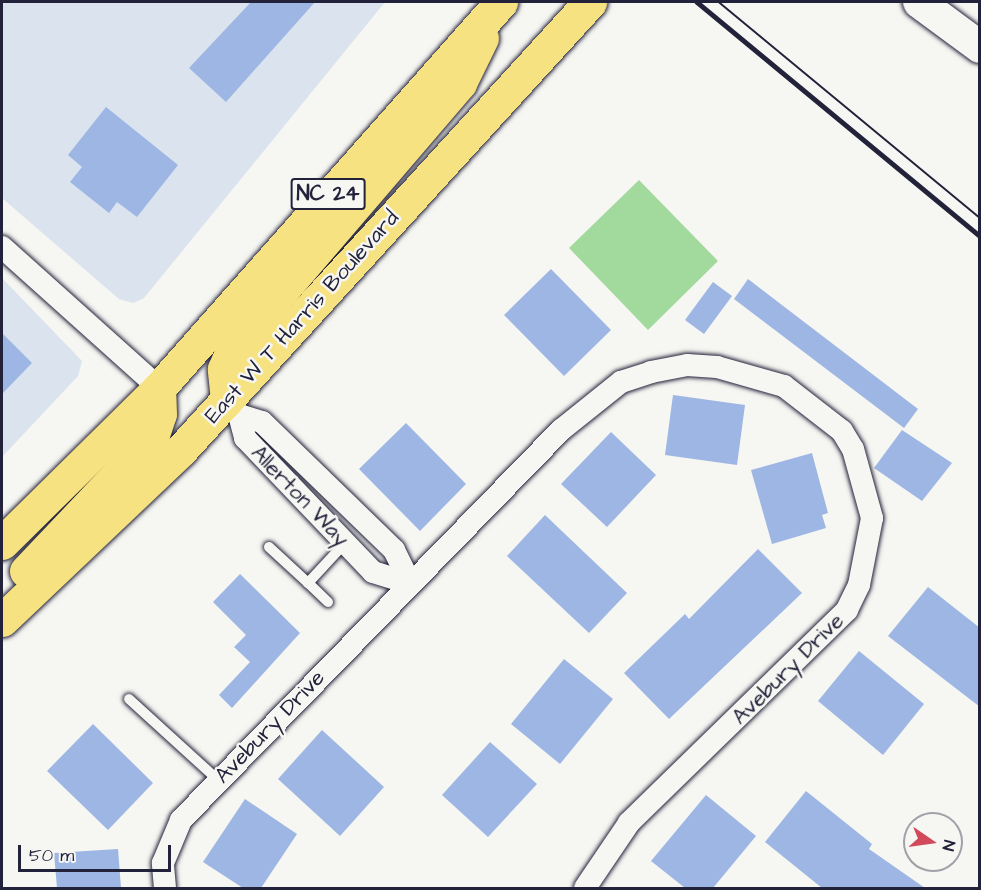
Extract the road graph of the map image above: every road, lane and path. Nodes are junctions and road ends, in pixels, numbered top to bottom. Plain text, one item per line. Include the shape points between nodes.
1 (590, 2) edge
2 (919, 2) edge
3 (500, 3) edge
4 (980, 47) edge
5 (2, 247) edge
6 (159, 388) junction
7 (233, 407) junction
8 (2, 543) edge
9 (345, 543) junction
10 (269, 547) dead end
11 (308, 583) junction
12 (410, 583) junction
13 (2, 595) edge
14 (328, 602) dead end
15 (2, 620) edge
16 (129, 699) dead end
17 (218, 780) junction
18 (165, 888) edge
19 (585, 888) edge

1 - 7 main road, East W T Harris Boulevard / NC 24
2 - 4 street
3 - 6 main road, NC 24
3 - 7 main road via 460,83 233,348 224,369
5 - 6 street
6 - 8 main road, NC 24
6 - 13 main road via 157,428 143,452
7 - 9 street, Allerton Way via 245,438
7 - 12 street, Allerton Way via 262,422 394,550
7 - 15 main road, East W T Harris Boulevard / NC 24
9 - 11 lane
9 - 12 street, Allerton Way via 373,572
10 - 11 lane
11 - 14 lane
12 - 17 street, Avebury Drive
12 - 19 street, Avebury Drive via 561,430 621,382 651,372 687,365 717,367 784,386 842,431 853,449 872,518 859,585 847,610 629,823
16 - 17 lane
17 - 18 street, Avebury Drive via 181,820 163,863

